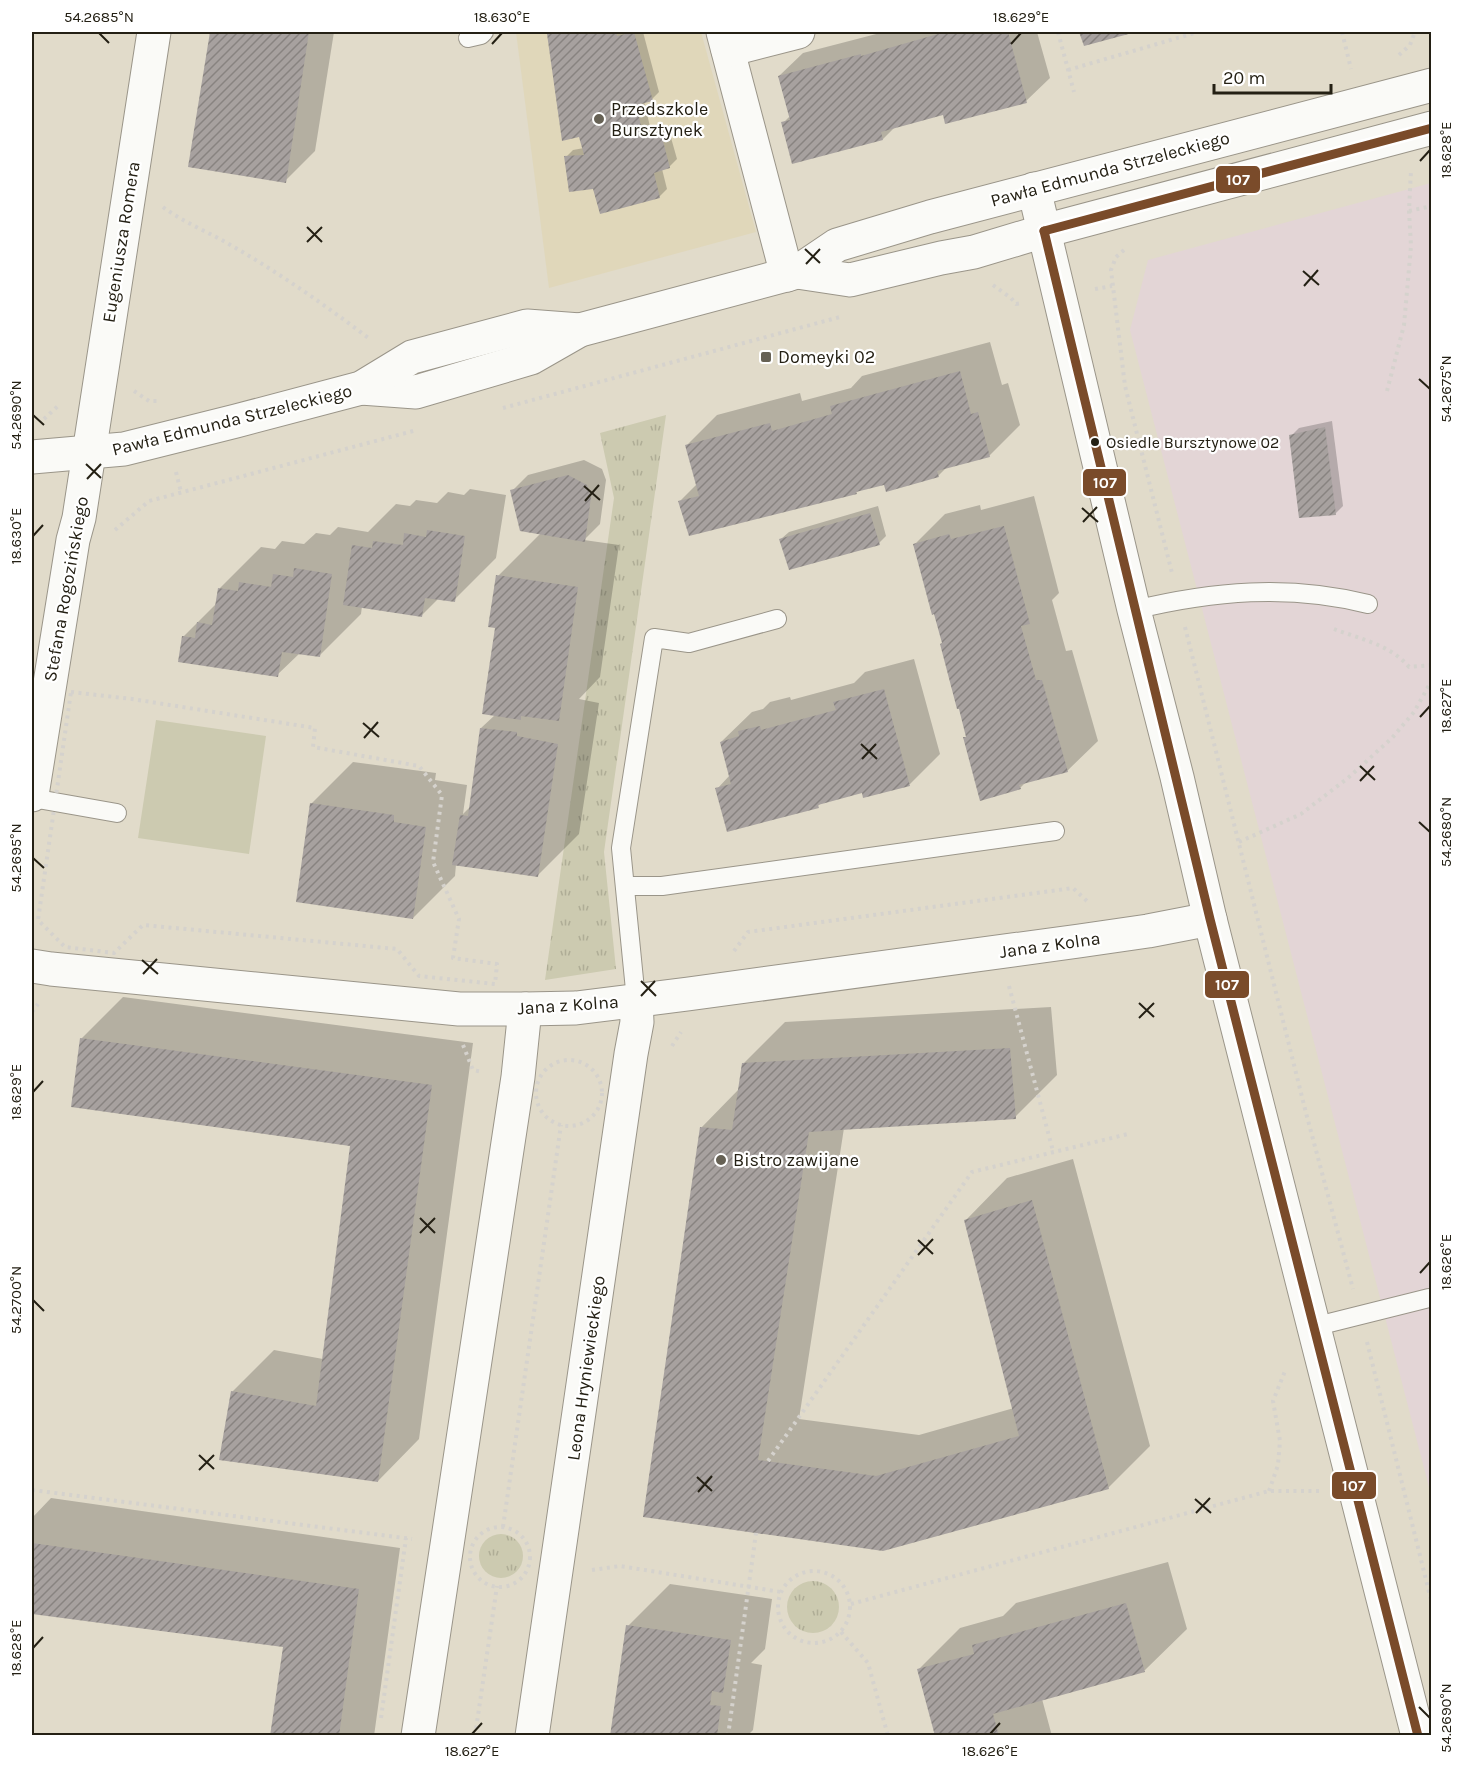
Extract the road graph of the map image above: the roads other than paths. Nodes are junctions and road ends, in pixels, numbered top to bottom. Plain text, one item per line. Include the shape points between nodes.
1 (154, 32) edge
2 (798, 32) edge
3 (725, 41) edge
4 (1431, 85) edge
5 (1431, 128) edge
6 (1034, 189) junction
7 (1044, 231) junction
8 (792, 273) junction
9 (88, 453) junction
10 (32, 457) edge
11 (1368, 604) dead end
12 (1134, 610) junction
13 (777, 619) dead end
14 (39, 798) edge
15 (117, 813) dead end
16 (1055, 831) dead end
17 (626, 886) junction
18 (1210, 919) junction
19 (32, 966) edge
20 (515, 997) junction
21 (636, 1000) junction
22 (1429, 1298) dead end
23 (1313, 1327) junction
24 (418, 1736) edge
25 (532, 1736) edge
26 (1418, 1736) edge

1 - 9 street, Eugeniusza Romera
2 - 3 street
3 - 8 street
4 - 6 street, Pawła Edmunda Strzeleckiego
5 - 7 street, Pawła Edmunda Strzeleckiego
6 - 7 street
6 - 8 street, Pawła Edmunda Strzeleckiego via 837,245
7 - 8 street, Pawła Edmunda Strzeleckiego via 974,252 850,280
7 - 12 street
8 - 9 street, Pawła Edmunda Strzeleckiego via 580,330 531,358 416,392 361,388 124,449
9 - 10 street, Pawła Edmunda Strzeleckiego
9 - 14 street, Stefana Rogozińskiego
11 - 12 lane via 1341,597 1238,592 1178,599
12 - 18 street
13 - 17 lane via 688,644 654,638 621,848
14 - 15 lane
16 - 17 lane via 662,886
17 - 21 lane
18 - 21 street, Jana z Kolna
18 - 23 street
19 - 20 street, Jana z Kolna via 459,1009
20 - 21 street, Jana z Kolna via 576,1008
20 - 24 street via 519,1077
21 - 25 street, Leona Hryniewieckiego via 637,1022 544,1562
22 - 23 lane
23 - 26 street

